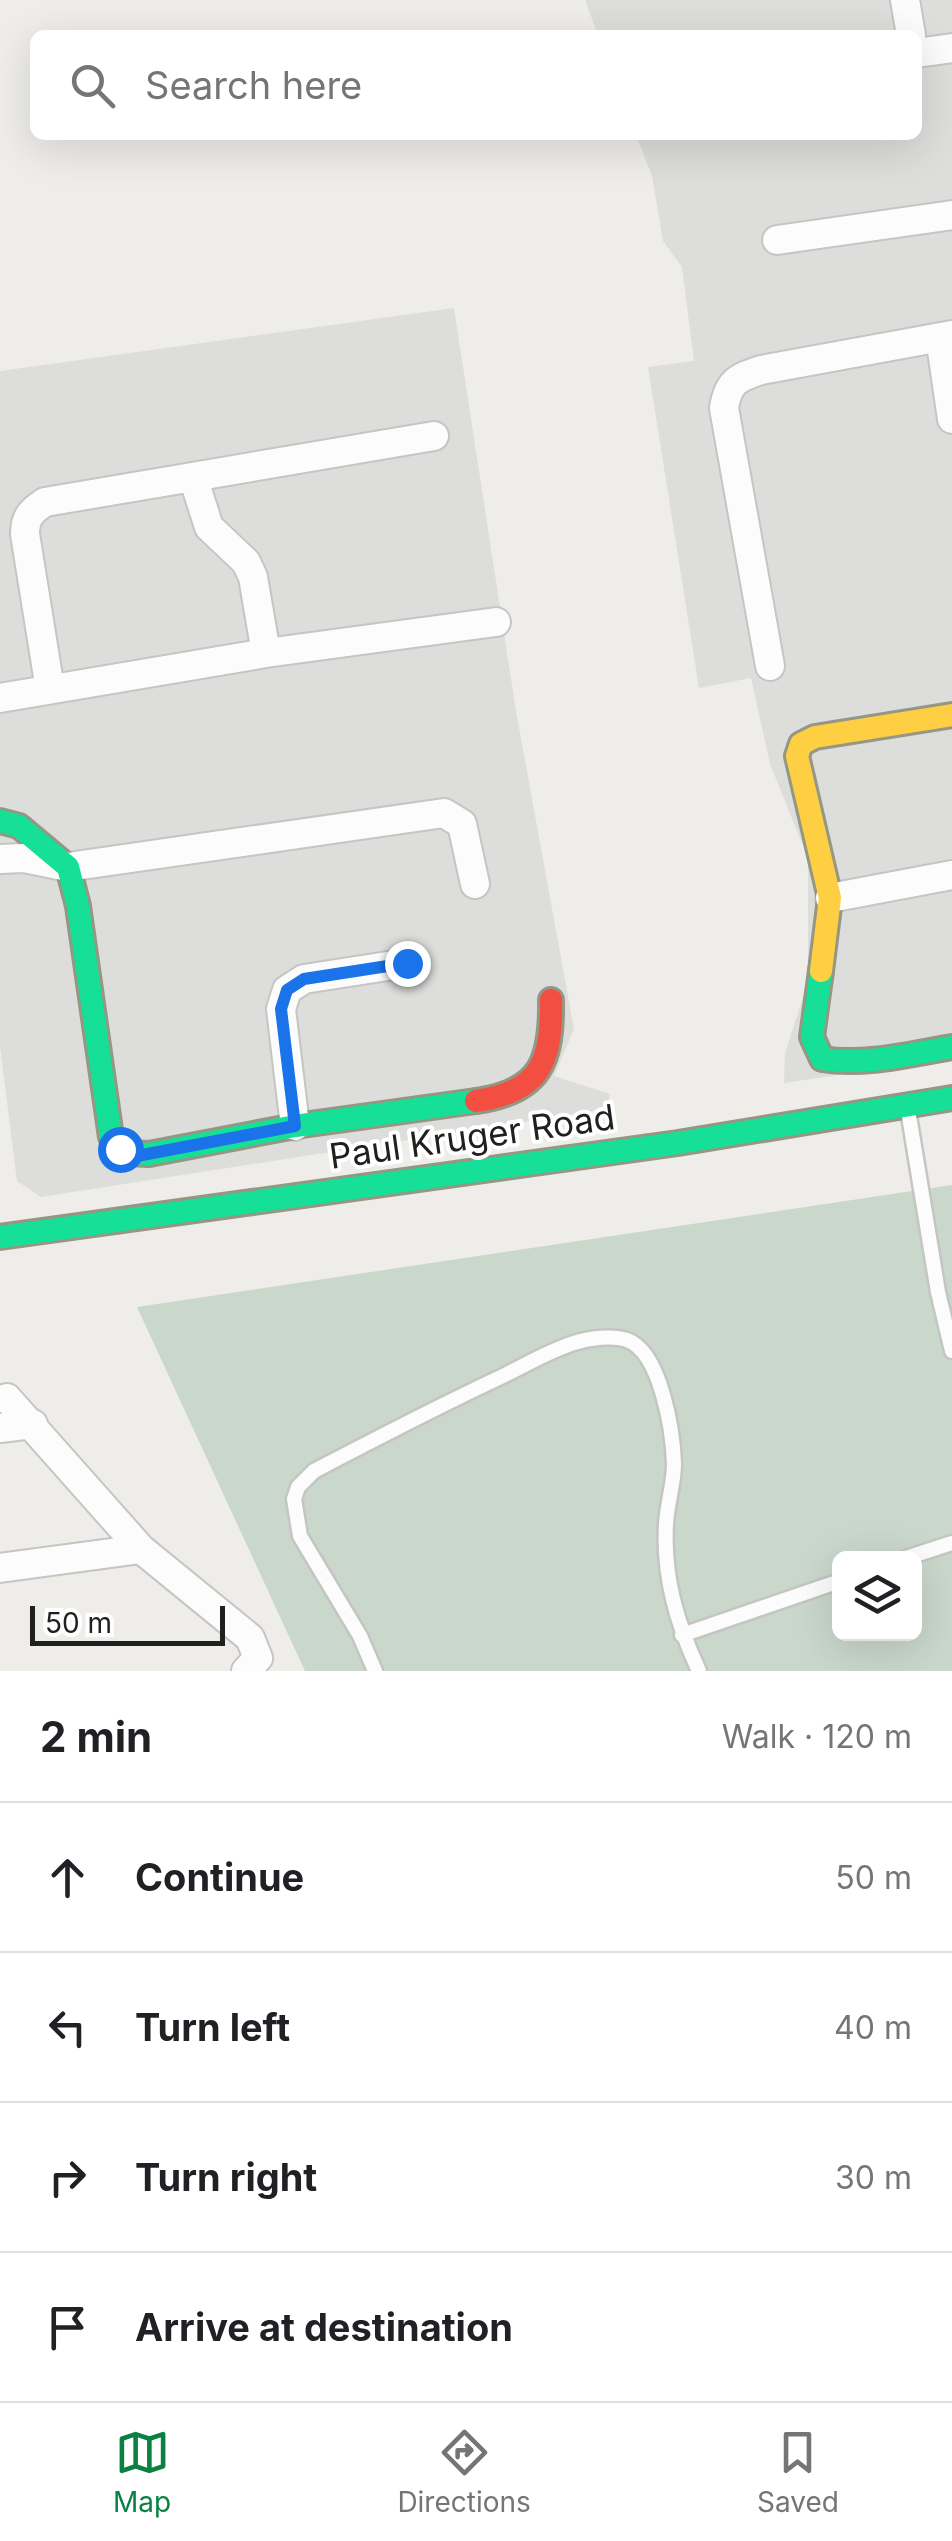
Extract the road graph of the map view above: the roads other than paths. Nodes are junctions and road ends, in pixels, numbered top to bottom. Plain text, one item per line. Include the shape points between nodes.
1 (905, 0) edge
2 (910, 30) edge
3 (952, 48) edge
4 (922, 52) edge
5 (952, 215) edge
6 (777, 240) dead end
7 (946, 336) edge
8 (952, 418) edge
9 (434, 436) dead end
10 (192, 477) junction
11 (496, 622) dead end
12 (266, 653) junction
13 (770, 666) dead end
14 (50, 689) junction
15 (0, 698) edge
16 (952, 715) edge
17 (0, 822) edge
18 (0, 859) edge
19 (68, 867) junction
20 (952, 875) edge
21 (475, 884) dead end
22 (830, 898) junction
23 (407, 963) dead end
24 (551, 1000) dead end
25 (952, 1046) edge
26 (952, 1098) edge
27 (907, 1104) junction
28 (295, 1126) junction
29 (0, 1236) edge
30 (952, 1351) edge
31 (7, 1398) dead end
32 (33, 1424) junction
33 (0, 1428) edge
34 (952, 1543) edge
35 (141, 1549) junction
36 (922, 1553) edge
37 (0, 1568) edge
38 (832, 1584) edge
39 (682, 1636) junction
40 (246, 1671) edge
41 (375, 1671) edge
42 (699, 1671) edge

1 - 2 street
3 - 4 street
5 - 6 street
7 - 8 street
7 - 13 street via 761,370 727,388 724,408
9 - 10 street
10 - 12 street via 209,526 254,576
10 - 14 street via 45,502 31,511 25,534
11 - 12 street
12 - 14 street
14 - 15 street
16 - 22 street via 815,737 798,749
17 - 19 street via 20,826
18 - 19 street
19 - 21 street via 434,812 462,824
19 - 28 street via 114,1144 137,1156
20 - 22 street
22 - 25 street via 812,1037 822,1059 878,1059
23 - 28 street via 304,979 287,990 281,1009
24 - 28 street via 548,1056 520,1091
26 - 27 street, Paul Kruger Road
27 - 29 street, Paul Kruger Road via 678,1143
27 - 30 lane
31 - 32 street
32 - 33 street
32 - 35 street
34 - 36 lane
35 - 37 street
35 - 40 street via 250,1638 258,1658
38 - 39 lane
39 - 41 lane via 667,1578 674,1465 668,1414 644,1352 628,1340 602,1338 574,1343 439,1406 314,1470 298,1487 300,1536
39 - 42 lane

